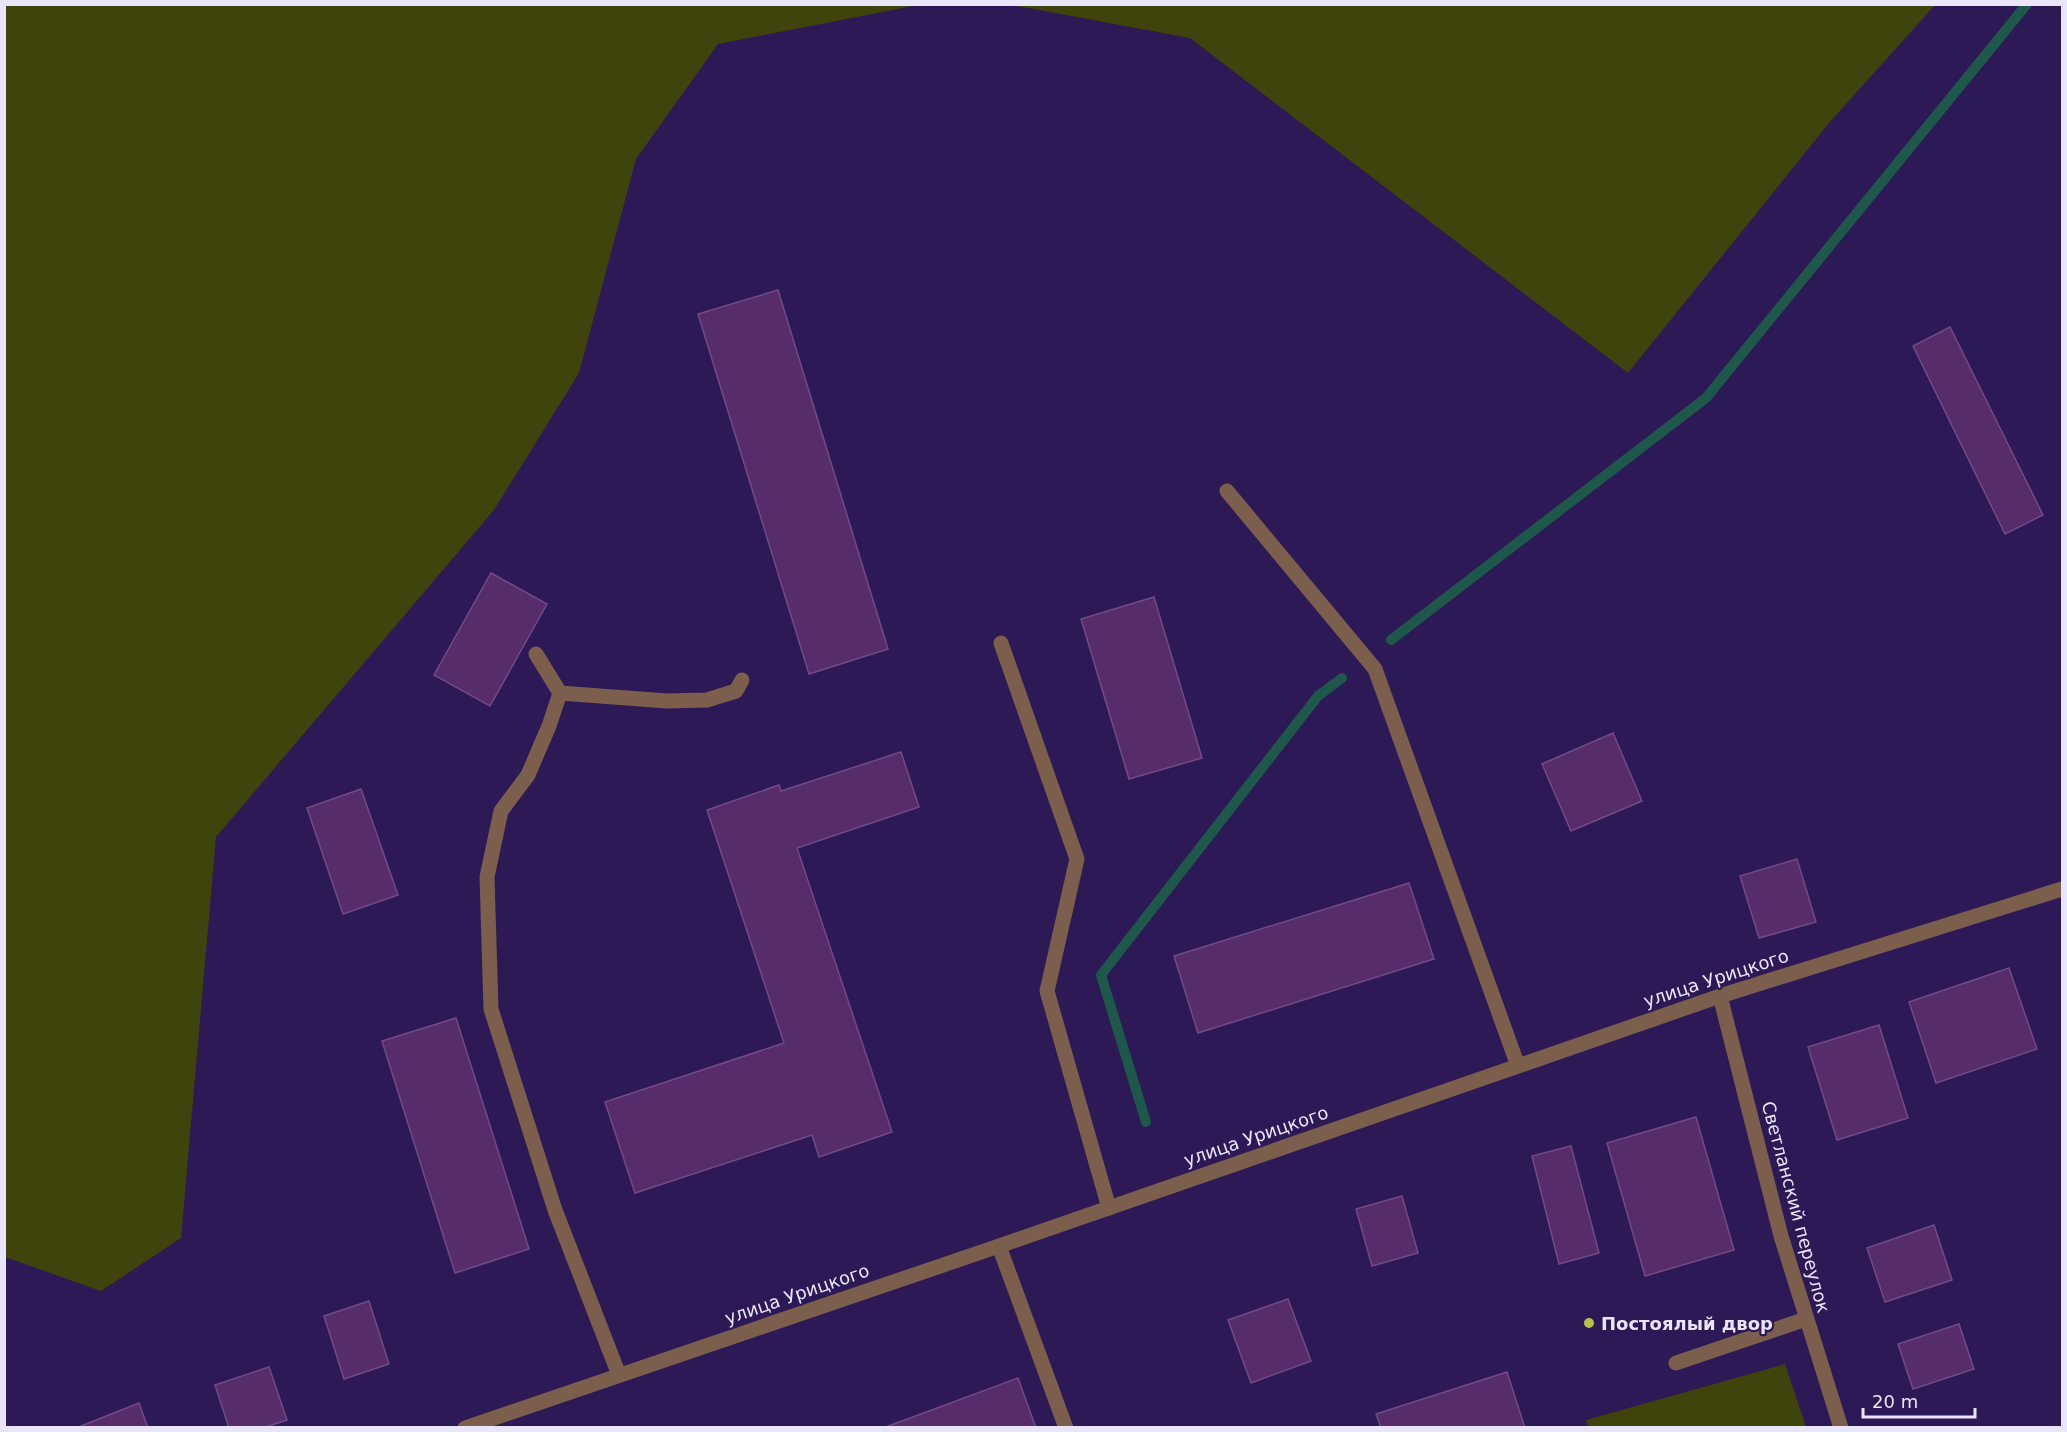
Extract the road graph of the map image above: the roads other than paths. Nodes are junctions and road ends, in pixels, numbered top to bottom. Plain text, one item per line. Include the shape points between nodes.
1 (1227, 491) dead end
2 (1001, 643) dead end
3 (536, 654) dead end
4 (742, 680) dead end
5 (560, 693) junction
6 (2062, 889) edge
7 (1720, 996) junction
8 (1518, 1066) junction
9 (1109, 1208) junction
10 (999, 1246) junction
11 (1806, 1319) junction
12 (1676, 1362) dead end
13 (619, 1375) junction
14 (465, 1428) edge
15 (1066, 1428) edge
16 (1841, 1428) edge

1 - 8 street via 1375,669
2 - 9 street via 1077,859 1047,991
3 - 5 street
4 - 5 street via 736,691 707,700
5 - 13 street via 528,775 501,811 487,877 491,1009 555,1210
6 - 7 street, улица Урицкого
7 - 8 street, улица Урицкого
7 - 11 street, Светланский переулок via 1780,1236
8 - 9 street, улица Урицкого
9 - 10 street, улица Урицкого
10 - 13 street, улица Урицкого
10 - 15 street
11 - 12 street
11 - 16 street, Светланский переулок
13 - 14 street, улица Урицкого

